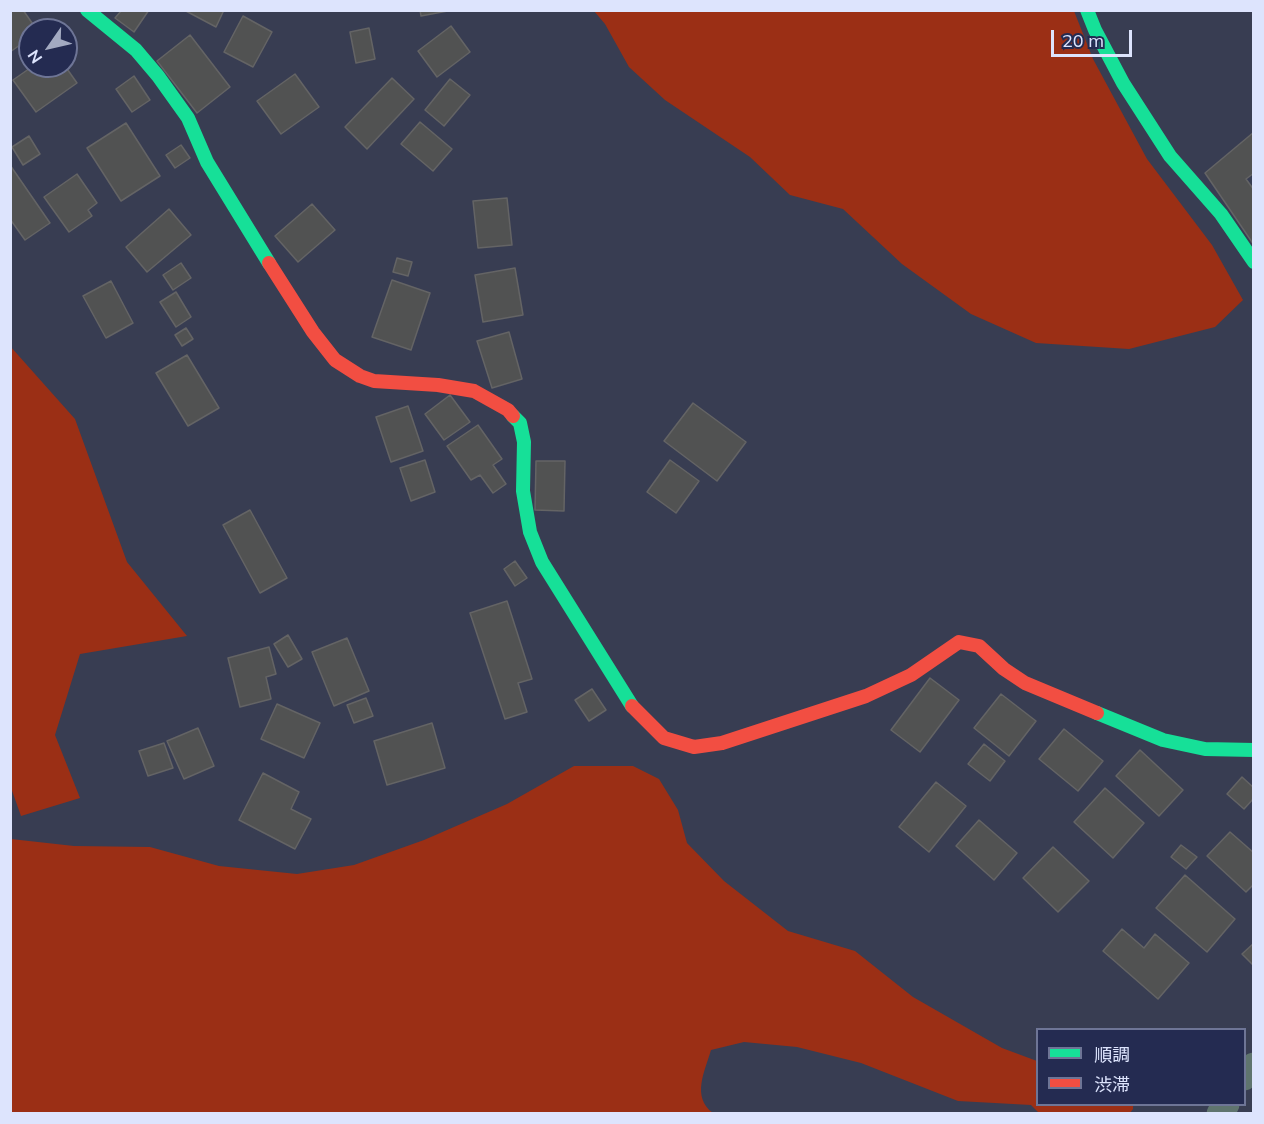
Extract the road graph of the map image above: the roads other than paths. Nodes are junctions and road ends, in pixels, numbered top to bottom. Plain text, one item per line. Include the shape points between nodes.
1 (87, 10) edge
2 (1087, 10) edge
3 (1254, 262) edge
4 (1254, 750) edge

1 - 4 street via 136,50 159,76 188,118 207,162 232,204 335,360 374,381 474,391 508,410 520,423 524,442 523,491 530,532 542,562 634,710 664,738 694,747 722,743 866,696 912,675 959,642 979,646 1025,683 1162,740 1205,749
2 - 3 street via 1123,83 1170,156 1221,213

